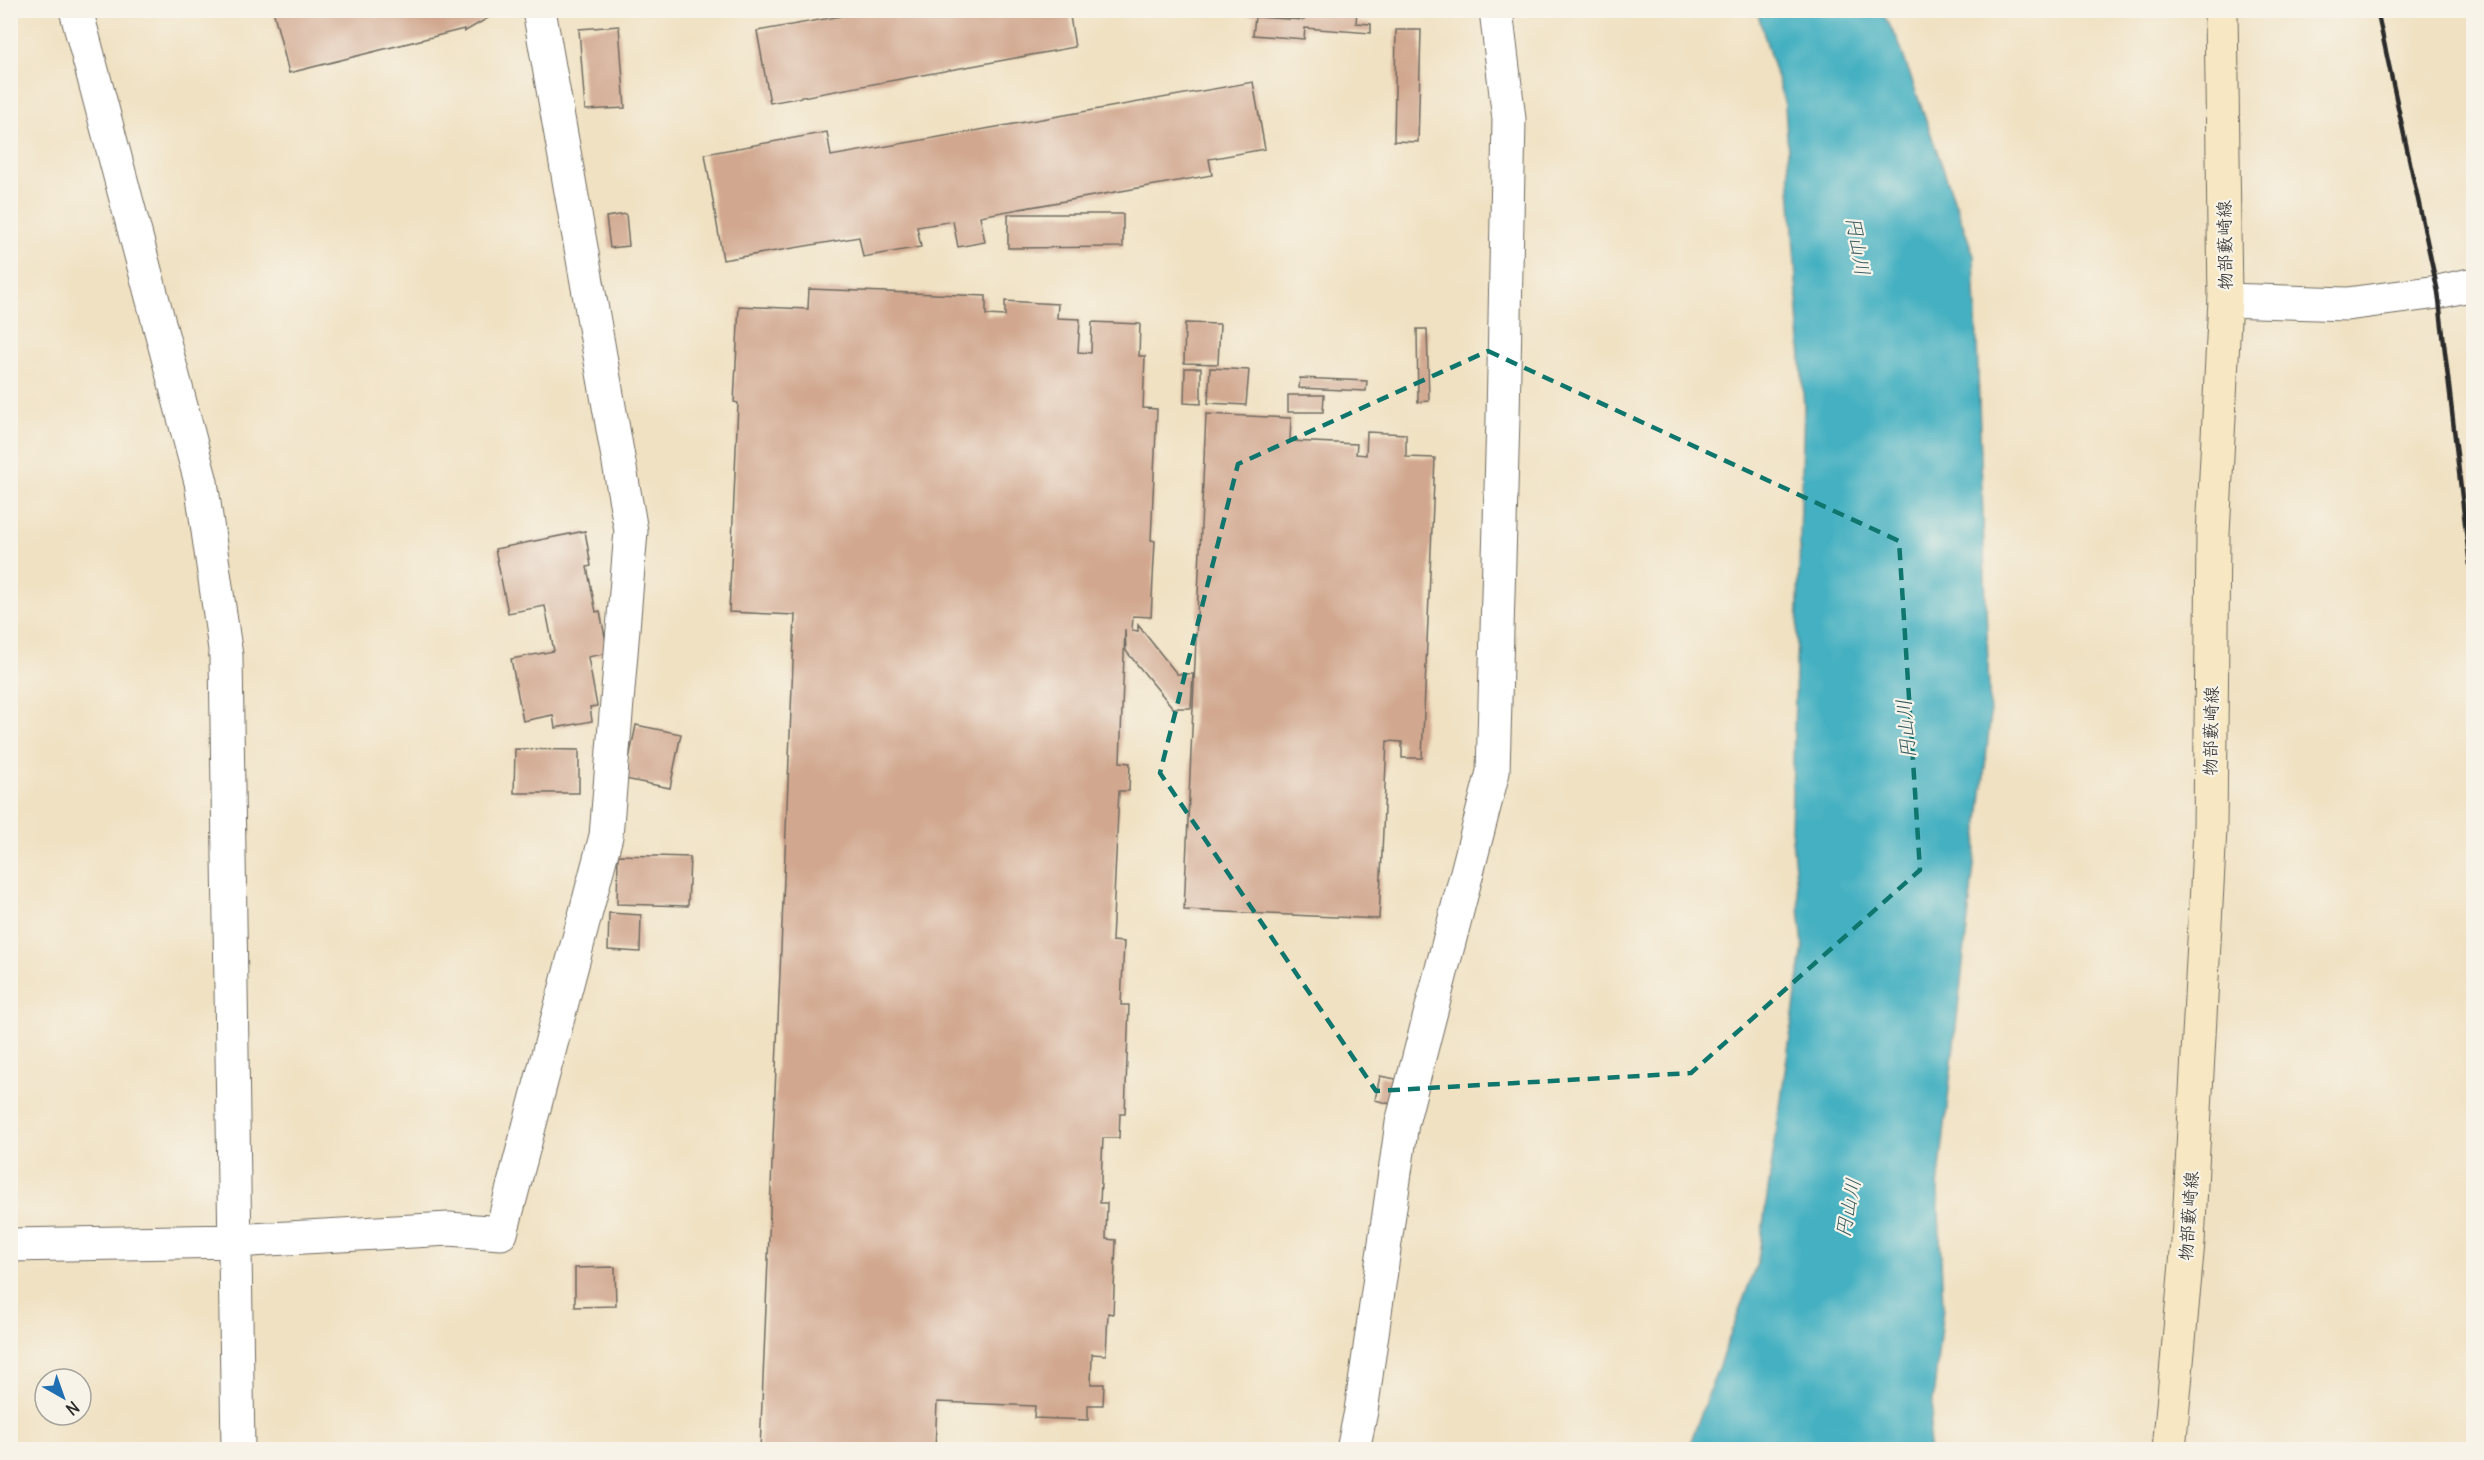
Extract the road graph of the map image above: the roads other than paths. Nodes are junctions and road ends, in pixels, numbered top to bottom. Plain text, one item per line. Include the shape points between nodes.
1 (76, 10) edge
2 (539, 10) edge
3 (1496, 10) edge
4 (2221, 10) edge
5 (2474, 284) edge
6 (2225, 300) junction
7 (234, 1241) junction
8 (10, 1245) edge
9 (238, 1449) edge
10 (1353, 1449) edge
11 (2169, 1449) edge

1 - 7 street via 201,482 226,656
2 - 7 street via 631,531 606,836 501,1233 449,1229
3 - 10 street via 1509,119 1493,772 1402,1123 1362,1411
4 - 6 main road, 物部藪崎線
5 - 6 street via 2347,304
6 - 11 main road, 物部藪崎線 via 2213,534 2210,829 2188,1242
7 - 8 street
7 - 9 street

